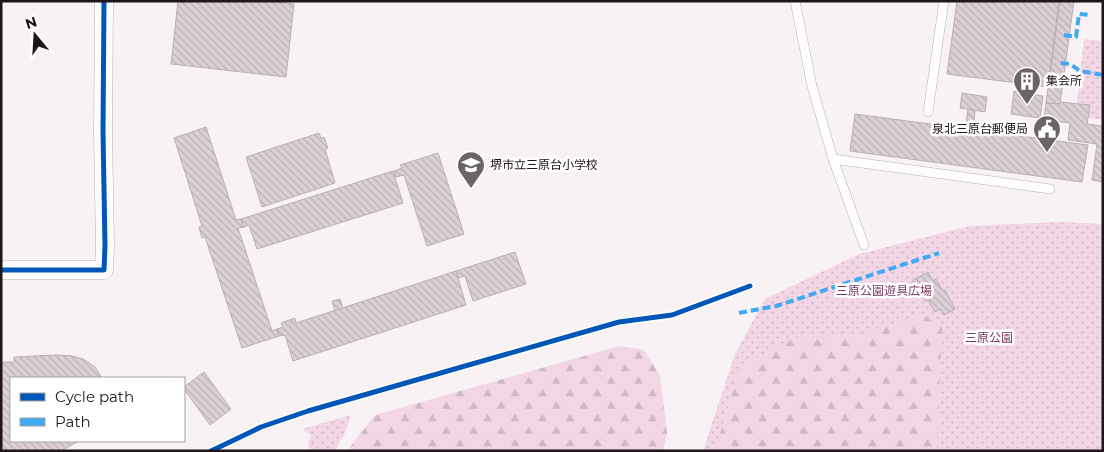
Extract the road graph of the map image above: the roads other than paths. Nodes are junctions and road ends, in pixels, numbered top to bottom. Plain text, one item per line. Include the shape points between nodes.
1 (104, 1) edge
2 (795, 1) edge
3 (944, 1) edge
4 (928, 112) dead end
5 (833, 159) junction
6 (1050, 189) dead end
7 (864, 245) dead end
8 (1, 270) edge

1 - 8 street via 104,270
2 - 5 lane via 812,86
3 - 4 lane
5 - 6 lane
5 - 7 lane

